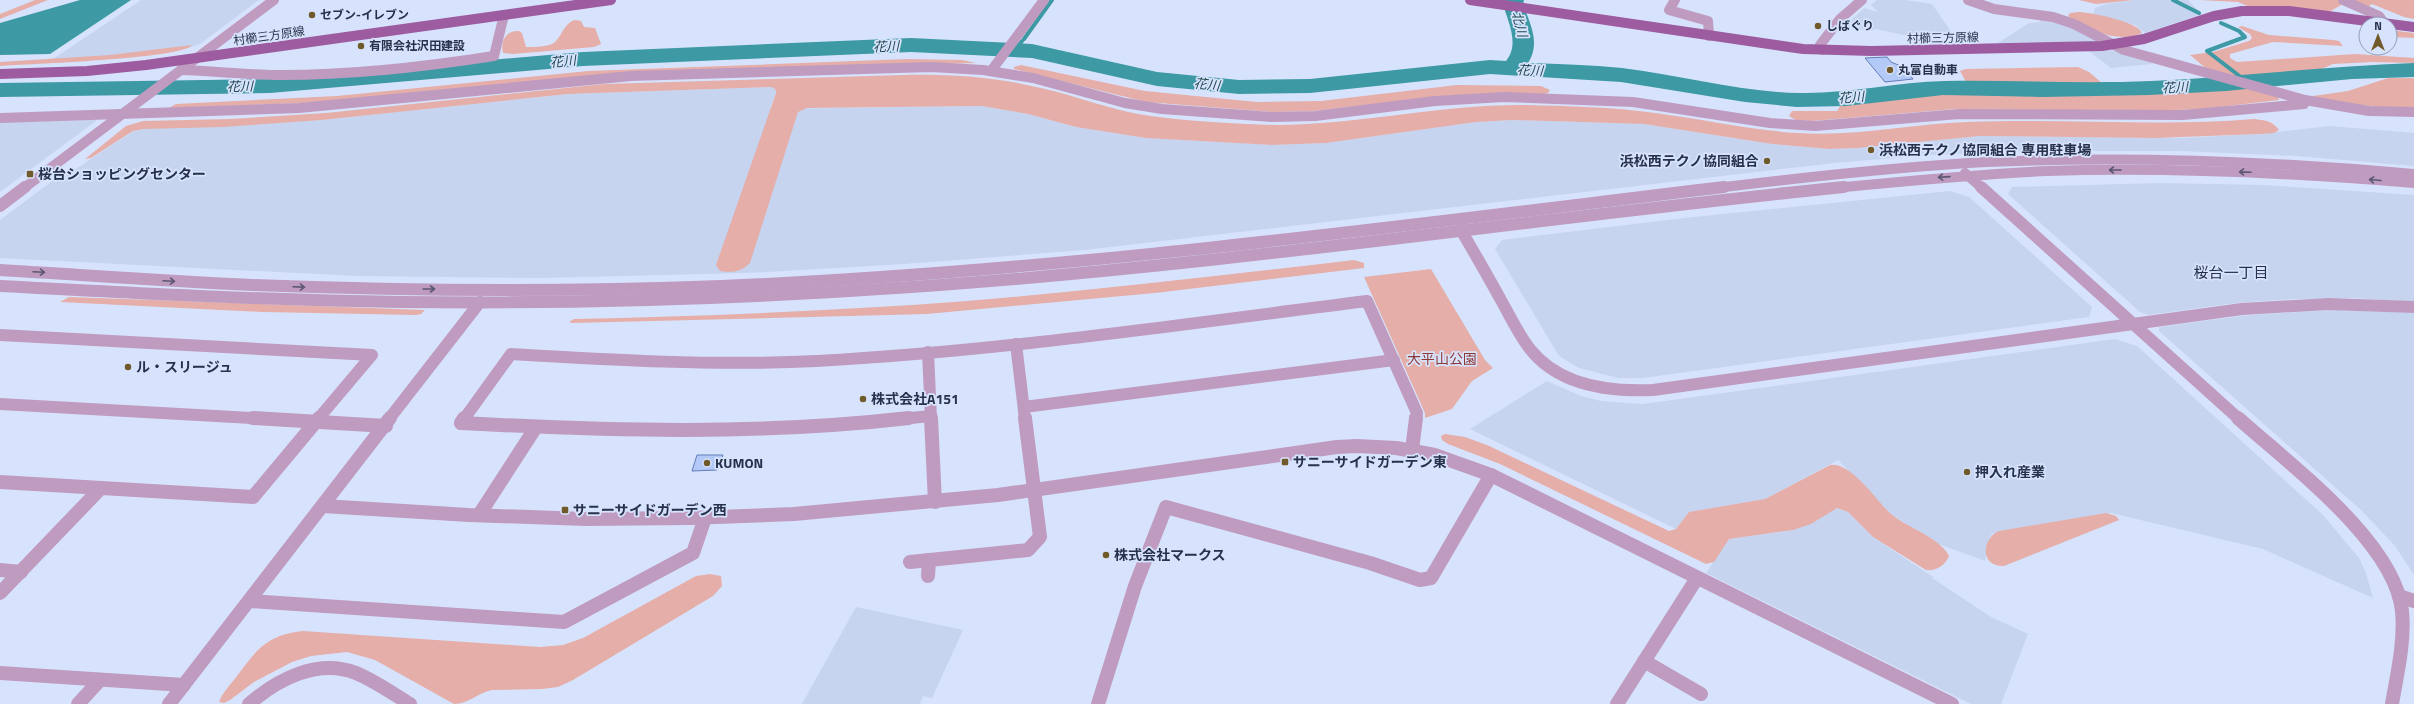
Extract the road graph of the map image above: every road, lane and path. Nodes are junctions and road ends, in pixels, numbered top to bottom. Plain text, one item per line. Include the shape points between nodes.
1 (274, 0) edge
2 (611, 0) edge
3 (1044, 0) edge
4 (1470, 0) edge
5 (1675, 0) edge
6 (1862, 0) edge
7 (1968, 0) edge
8 (2343, 0) edge
9 (586, 2) edge
10 (1496, 2) edge
11 (504, 15) junction
12 (2379, 16) edge
13 (2358, 20) edge
14 (2398, 24) edge
15 (2414, 26) edge
16 (1709, 36) junction
17 (2113, 45) junction
18 (1823, 50) junction
19 (196, 58) junction
20 (181, 70) junction
21 (991, 71) junction
22 (0, 74) edge
23 (2305, 100) junction
24 (2414, 112) edge
25 (122, 114) junction
26 (0, 118) edge
27 (1956, 163) junction
28 (2414, 174) edge
29 (1968, 176) junction
30 (2414, 183) edge
31 (0, 206) edge
32 (1461, 230) junction
33 (0, 270) edge
34 (0, 286) edge
35 (480, 302) junction
36 (2414, 307) edge
37 (2132, 324) junction
38 (0, 335) edge
39 (1016, 344) junction
40 (928, 352) junction
41 (1394, 360) junction
42 (0, 404) edge
43 (1024, 407) junction
44 (931, 416) junction
45 (316, 422) junction
46 (386, 426) junction
47 (536, 427) junction
48 (1412, 450) junction
49 (1491, 475) junction
50 (0, 482) edge
51 (102, 488) junction
52 (1034, 488) junction
53 (935, 502) junction
54 (324, 506) junction
55 (479, 515) junction
56 (705, 518) junction
57 (929, 560) junction
58 (910, 562) dead end
59 (0, 570) edge
60 (21, 572) junction
61 (928, 576) dead end
62 (1697, 578) junction
63 (0, 593) edge
64 (2399, 596) junction
65 (2414, 601) edge
66 (249, 602) junction
67 (1644, 661) junction
68 (0, 673) edge
69 (100, 680) junction
70 (184, 685) junction
71 (1701, 694) dead end
72 (78, 704) edge
73 (169, 704) edge
74 (249, 704) edge
75 (410, 704) edge
76 (1098, 704) edge
77 (1617, 704) edge
78 (1952, 704) edge
79 (2392, 704) edge

1 - 19 street
2 - 9 main road, 村櫛三方原線
3 - 21 street
4 - 10 main road, 村櫛三方原線
5 - 16 street via 1669,10 1708,21
6 - 18 street via 1837,23 1820,45
7 - 17 street via 1989,8 2053,17 2074,24
8 - 12 street
9 - 11 main road, 村櫛三方原線
10 - 16 main road, 村櫛三方原線
11 - 19 main road, 村櫛三方原線
11 - 20 street via 494,56 457,62 310,74 265,75
13 - 17 main road, 村櫛三方原線 via 2289,11 2242,11 2214,16 2144,39
14 - 15 main road, 村櫛三方原線
16 - 18 main road, 村櫛三方原線
17 - 18 main road, 村櫛三方原線 via 2070,48
17 - 23 street
19 - 20 street
19 - 22 main road, 村櫛三方原線 via 87,71
20 - 25 street
21 - 23 street via 1056,83 1143,106 1272,117 1315,116 1458,99 1512,98 1633,102 1770,123 1822,126 1959,114 2208,114 2277,108 2304,104
21 - 25 street via 912,68 631,76 299,108
23 - 24 street via 2369,111
25 - 26 street
25 - 31 street
27 - 28 street via 2080,159 2182,160
27 - 29 street
33 -> 27 street via 220,283 408,289 608,288 842,280 1138,256 1843,173
30 -> 29 street via 2199,170 2097,170
29 -> 32 street via 1673,204
29 - 37 street
32 - 35 street via 1149,266 965,284 721,298
32 - 37 street via 1533,353 1560,374 1603,389 1637,392
34 - 35 street via 282,299
35 - 46 street
36 - 37 street via 2329,304 2270,306
37 - 64 street via 2348,518 2384,562
38 - 45 street via 372,355
39 - 40 street
39 - 41 street via 1367,301
39 - 43 street
40 - 44 street
40 - 47 street via 754,363 637,361 511,354 460,423
41 - 43 street
41 - 48 street via 1417,413
42 - 45 street
43 - 52 street
44 - 47 street via 751,429 629,431
44 - 53 street
45 - 46 street
45 - 51 street via 253,497
46 - 54 street
47 - 55 street
48 - 49 street via 1454,460
48 - 52 street via 1376,446 1337,447
49 - 62 street
49 - 76 street via 1431,578 1420,580 1370,563 1166,507 1135,586
50 - 51 street
51 - 60 street
52 - 53 street
52 - 57 street via 1040,537 1028,550
53 - 56 street via 795,514
54 - 55 street
54 - 66 street
55 - 56 street via 586,519
56 - 66 street via 693,553 564,622
57 - 58 street
57 - 61 street
59 - 60 street
60 - 63 street
62 - 67 street
62 - 78 street
64 - 65 street
64 - 79 street via 2402,626
66 - 70 street
67 - 71 street
67 - 77 street
68 - 69 street
69 - 70 street
69 - 72 street
70 - 73 street
74 - 75 street via 264,692 293,676 336,668 358,675

